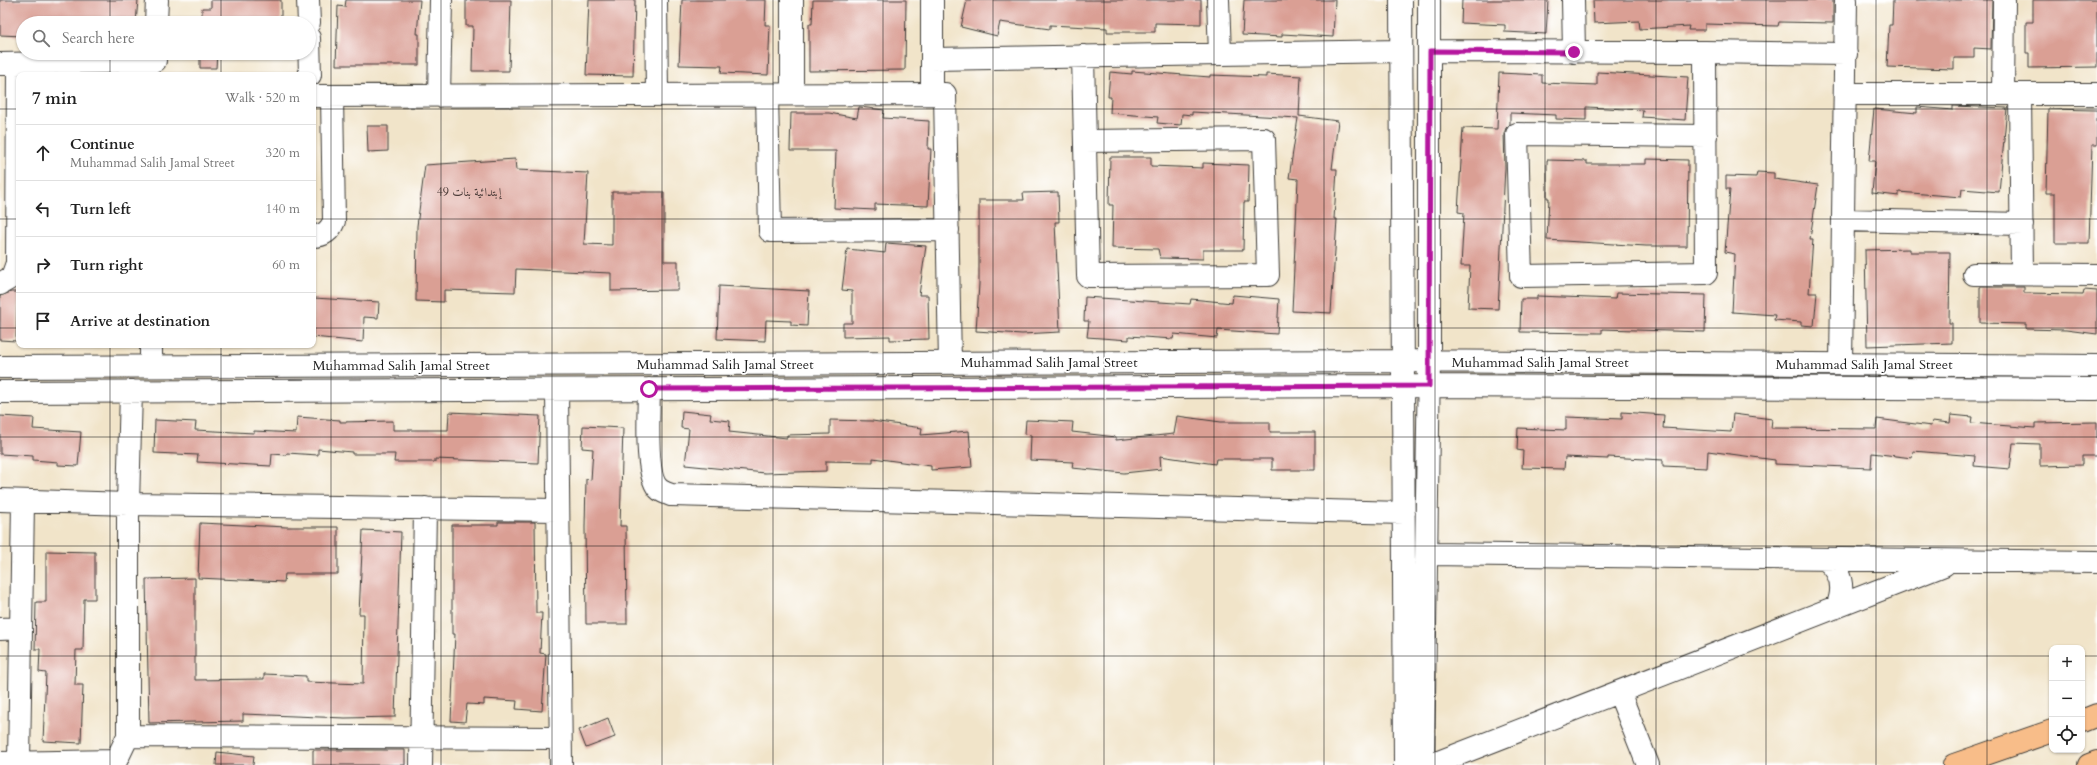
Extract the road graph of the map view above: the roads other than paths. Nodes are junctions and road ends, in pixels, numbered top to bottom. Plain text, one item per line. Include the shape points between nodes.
1 (157, 0) edge
2 (308, 0) edge
3 (441, 0) edge
4 (656, 0) edge
5 (792, 0) edge
6 (932, 0) edge
7 (1218, 0) edge
8 (1401, 0) edge
9 (1429, 0) edge
10 (1572, 0) edge
11 (1846, 0) edge
12 (2004, 0) edge
13 (156, 16) edge
14 (309, 16) edge
15 (1401, 51) junction
16 (1430, 51) junction
17 (1574, 52) junction
18 (1706, 52) junction
19 (1220, 54) junction
20 (1846, 54) junction
21 (1083, 56) junction
22 (932, 59) junction
23 (310, 60) edge
24 (155, 63) edge
25 (9, 65) edge
26 (310, 72) edge
27 (792, 94) junction
28 (932, 94) junction
29 (1845, 94) junction
30 (2012, 94) junction
31 (2097, 94) edge
32 (657, 95) junction
33 (767, 95) junction
34 (322, 96) edge
35 (439, 96) junction
36 (1706, 136) junction
37 (1085, 141) junction
38 (8, 149) edge
39 (1843, 220) junction
40 (2022, 224) junction
41 (948, 230) junction
42 (316, 235) edge
43 (16, 249) edge
44 (16, 265) edge
45 (1974, 274) dead end
46 (2022, 274) junction
47 (2097, 275) edge
48 (0, 284) edge
49 (151, 356) edge
50 (1402, 361) junction
51 (1429, 361) junction
52 (950, 363) junction
53 (1841, 364) junction
54 (2097, 366) edge
55 (0, 367) edge
56 (1403, 386) junction
57 (1429, 386) junction
58 (2097, 388) edge
59 (649, 389) junction
60 (557, 390) junction
61 (131, 391) junction
62 (0, 392) edge
63 (0, 500) edge
64 (22, 501) junction
65 (128, 504) junction
66 (425, 508) junction
67 (557, 510) junction
68 (1404, 513) junction
69 (1427, 554) junction
70 (1825, 559) junction
71 (1955, 561) junction
72 (2097, 562) edge
73 (1837, 606) junction
74 (10, 628) edge
75 (1619, 692) junction
76 (2097, 715) edge
77 (2085, 720) edge
78 (2049, 732) edge
79 (128, 736) junction
80 (420, 738) junction
81 (560, 738) junction
82 (2097, 762) edge
83 (10, 763) edge
84 (421, 765) edge
85 (561, 765) edge
86 (1405, 765) edge
87 (1423, 765) edge
88 (1431, 765) edge
89 (1648, 765) edge
90 (1954, 765) edge
91 (2089, 765) edge

1 - 13 street
2 - 14 street
3 - 35 street
4 - 32 street
5 - 27 street
6 - 22 street
7 - 19 street
8 - 15 street
9 - 16 street
10 - 17 street
11 - 20 street
12 - 30 street
15 - 19 street
15 - 50 street
16 - 17 street
16 - 51 street
17 - 18 street
18 - 20 street
18 - 36 street
19 - 21 street
20 - 29 street
21 - 22 street
21 - 37 street
22 - 28 street
23 - 26 street
24 - 25 street
25 - 38 street
27 - 28 street
27 - 33 street
28 - 41 street via 945,94
29 - 30 street
29 - 39 street
30 - 31 street
30 - 40 street
32 - 33 street
32 - 35 street
33 - 41 street via 770,231
34 - 35 street
34 - 42 street via 334,221 328,231
36 - 36 street via 1706,273 1521,276 1517,134
37 - 37 street via 1264,139 1268,275 1088,276
38 - 43 street
39 - 40 street
39 - 53 street
40 - 46 street
41 - 52 street
44 - 48 street via 12,277
45 - 46 street
46 - 47 street
49 - 52 street, Muhammad Salih Jamal Street
49 - 55 street, Muhammad Salih Jamal Street
50 - 51 street, Muhammad Salih Jamal Street
50 - 52 street, Muhammad Salih Jamal Street
50 - 56 street
51 - 53 street, Muhammad Salih Jamal Street
51 - 57 street
53 - 54 street, Muhammad Salih Jamal Street
56 - 57 street, Muhammad Salih Jamal Street
56 - 59 street, Muhammad Salih Jamal Street
56 - 68 street
57 - 58 street, Muhammad Salih Jamal Street
57 - 69 street
59 - 60 street, Muhammad Salih Jamal Street
59 - 68 street via 649,465 653,481 659,490 671,495
60 - 61 street, Muhammad Salih Jamal Street
60 - 67 street
61 - 62 street, Muhammad Salih Jamal Street
61 - 65 street
63 - 64 street
64 - 65 street
64 - 74 street
65 - 66 street
65 - 79 street
66 - 67 street
66 - 80 street
67 - 81 street
68 - 86 street
69 - 70 street
69 - 87 street
70 - 71 street
70 - 73 street via 1840,576 1842,592
71 - 72 street
71 - 73 street
73 - 75 street
74 - 83 street
75 - 88 street
75 - 89 street
76 - 77 main road
78 - 90 main road
79 - 80 street
79 - 83 street via 116,761
80 - 81 street
80 - 84 street
81 - 85 street
82 - 91 main road

